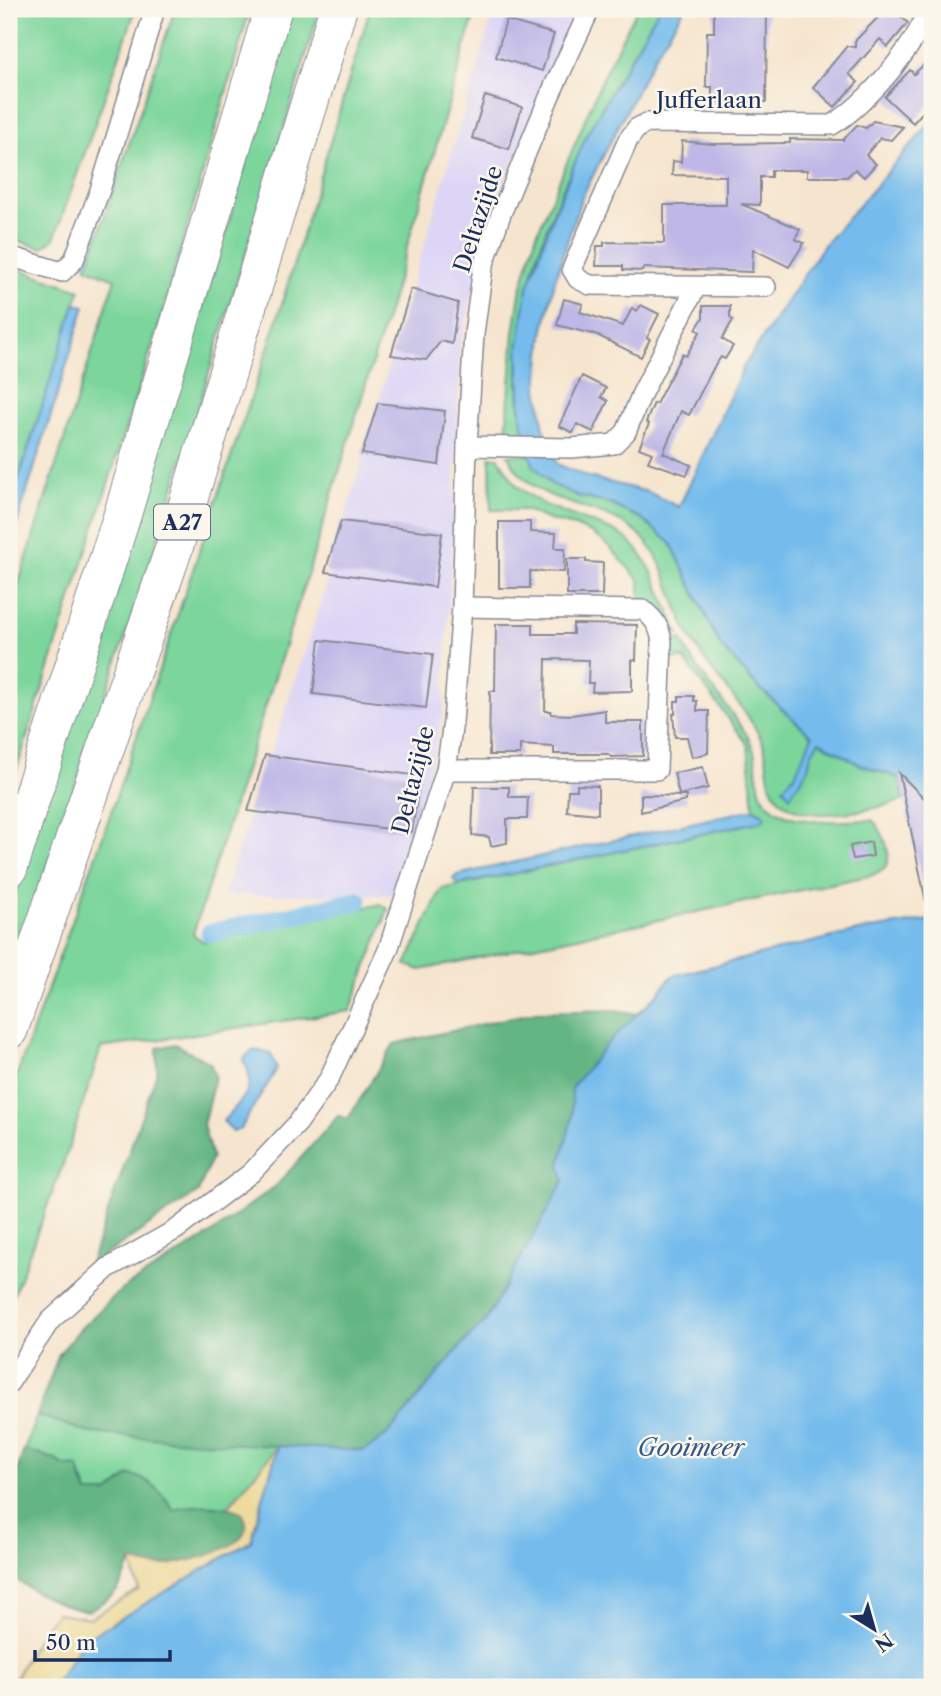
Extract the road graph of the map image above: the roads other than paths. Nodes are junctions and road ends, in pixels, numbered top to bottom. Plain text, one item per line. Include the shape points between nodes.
1 (155, 9) edge
2 (273, 9) edge
3 (338, 9) edge
4 (590, 9) edge
5 (928, 9) edge
6 (9, 256) edge
7 (696, 287) junction
8 (766, 287) dead end
9 (467, 446) junction
10 (462, 607) junction
11 (446, 770) junction
12 (9, 867) edge
13 (9, 1030) edge
14 (9, 1383) edge

1 - 6 street via 100,191 74,260 62,272
2 - 12 highway, A27 via 122,516
3 - 13 highway, A27 via 175,545
4 - 9 street, Deltazijde via 550,95 483,267
5 - 7 street, Jufferlaan via 907,51 848,115 832,125 647,124 638,128 628,140 572,269 590,285
7 - 8 street, Jufferlaan
7 - 9 street via 626,432 614,444
9 - 10 street, Deltazijde
10 - 11 street, Deltazijde
10 - 11 street via 643,610 649,614 662,642 657,771
11 - 14 street, Deltazijde via 388,950 329,1079 298,1124 251,1173 177,1229 108,1268 50,1321

